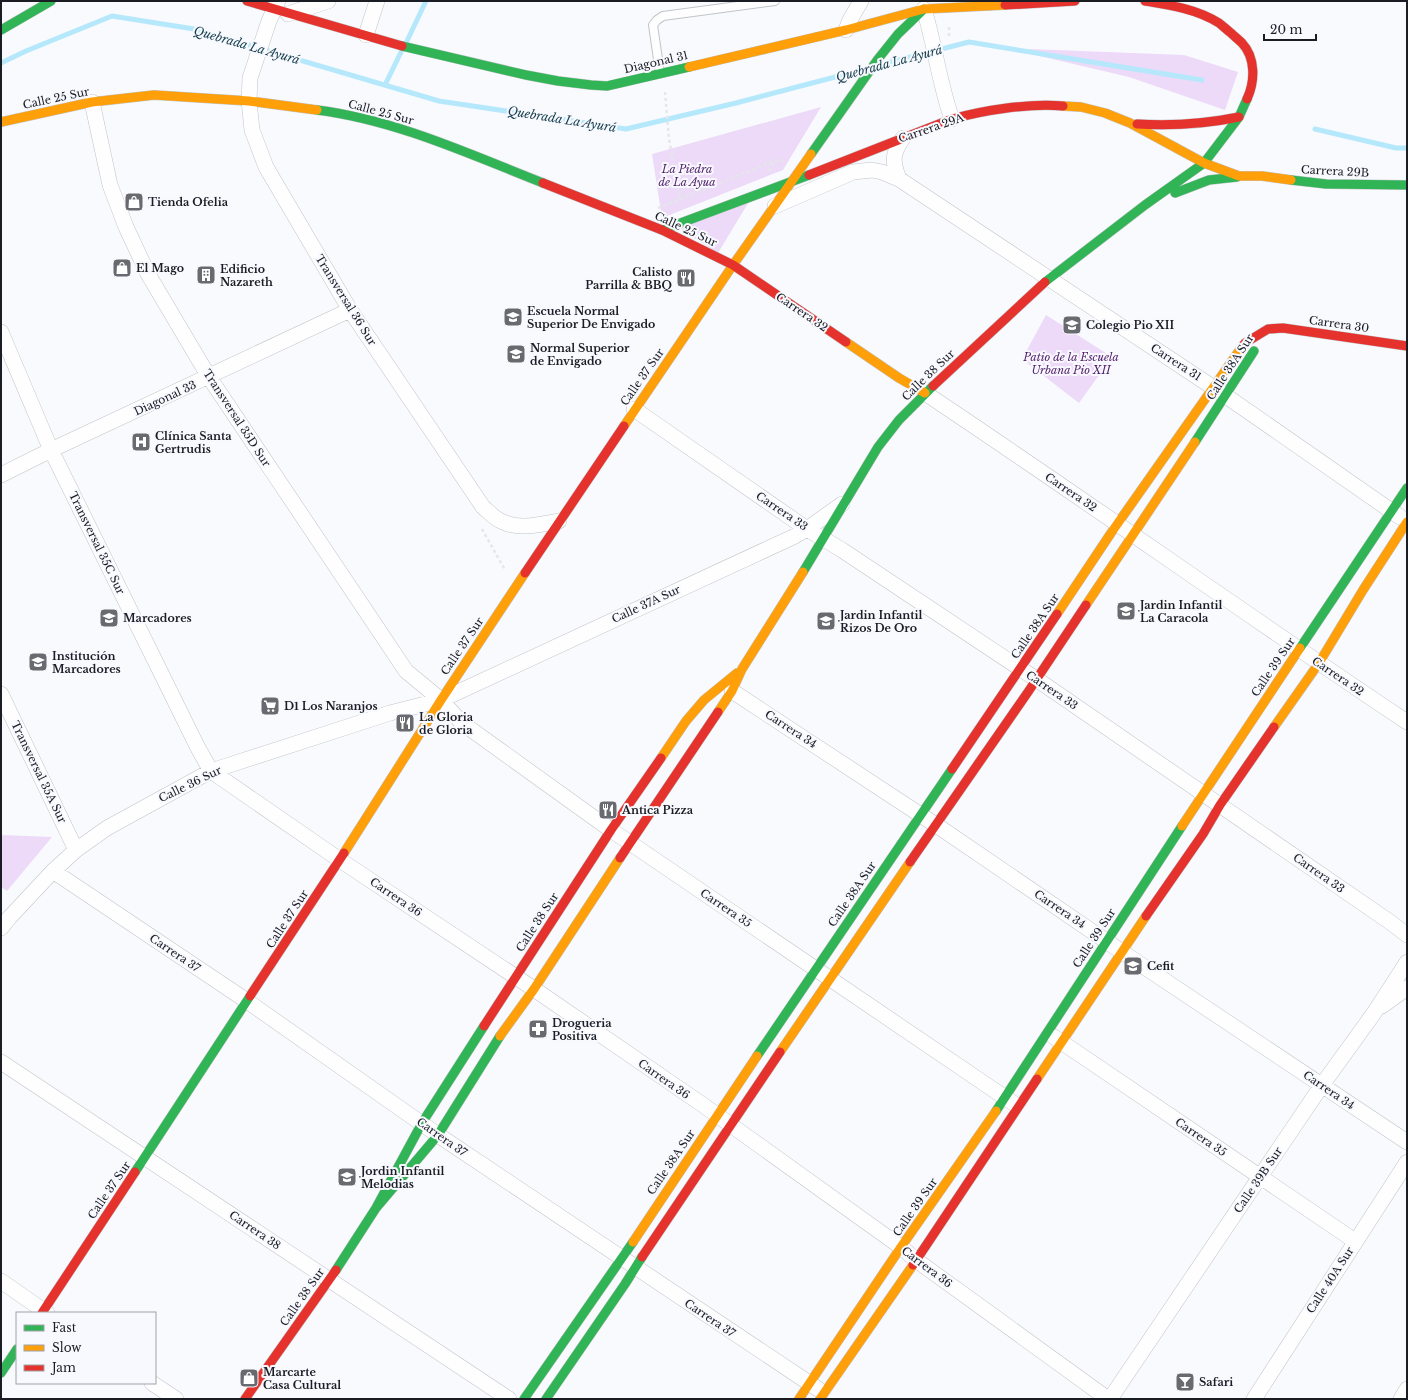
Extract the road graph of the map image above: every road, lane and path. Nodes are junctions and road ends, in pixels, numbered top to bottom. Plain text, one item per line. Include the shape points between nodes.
1 (51, 1) edge
2 (247, 1) edge
3 (328, 1) edge
4 (377, 1) edge
5 (775, 1) edge
6 (861, 1) edge
7 (1075, 1) edge
8 (1145, 1) edge
9 (1021, 2) edge
10 (922, 5) edge
11 (280, 8) edge
12 (8, 21) edge
13 (1, 30) edge
14 (846, 30) junction
15 (369, 36) junction
16 (660, 73) junction
17 (664, 87) dead end
18 (249, 101) junction
19 (92, 102) junction
20 (1239, 117) junction
21 (952, 119) junction
22 (1, 122) edge
23 (1130, 123) junction
24 (903, 138) junction
25 (1222, 140) junction
26 (1227, 151) dead end
27 (774, 161) dead end
28 (1204, 163) junction
29 (1242, 166) dead end
30 (1240, 176) junction
31 (1262, 176) junction
32 (899, 179) junction
33 (791, 183) junction
34 (1407, 185) edge
35 (680, 199) junction
36 (1145, 205) junction
37 (774, 206) junction
38 (654, 210) dead end
39 (662, 230) junction
40 (733, 265) junction
41 (1049, 279) junction
42 (350, 310) junction
43 (1268, 329) junction
44 (1, 332) edge
45 (1407, 346) edge
46 (209, 377) junction
47 (1213, 387) junction
48 (925, 393) junction
49 (1226, 396) junction
50 (634, 410) junction
51 (51, 450) junction
52 (1, 475) edge
53 (1407, 488) edge
54 (846, 501) junction
55 (1390, 511) junction
56 (559, 521) junction
57 (1407, 522) edge
58 (1117, 524) junction
59 (480, 526) dead end
60 (807, 529) junction
61 (1133, 534) junction
62 (824, 539) junction
63 (516, 588) junction
64 (1299, 650) junction
65 (1319, 663) junction
66 (742, 669) junction
67 (1021, 669) junction
68 (1036, 679) junction
69 (732, 691) junction
70 (1, 694) edge
71 (441, 700) junction
72 (1407, 722) edge
73 (211, 771) junction
74 (1204, 793) junction
75 (1220, 805) junction
76 (921, 815) junction
77 (936, 825) junction
78 (611, 830) junction
79 (630, 843) junction
80 (76, 850) junction
81 (340, 860) junction
82 (53, 871) junction
83 (4, 919) edge
84 (1407, 935) edge
85 (1107, 941) junction
86 (1122, 951) junction
87 (1407, 962) edge
88 (815, 969) junction
89 (515, 976) junction
90 (829, 979) junction
91 (1407, 988) edge
92 (534, 989) junction
93 (247, 1001) junction
94 (1374, 1013) junction
95 (1047, 1032) junction
96 (1062, 1042) junction
97 (1, 1062) edge
98 (1322, 1084) junction
99 (1005, 1098) junction
100 (1019, 1107) junction
101 (717, 1116) junction
102 (422, 1123) junction
103 (731, 1126) junction
104 (438, 1135) junction
105 (1407, 1142) edge
106 (145, 1157) junction
107 (1406, 1166) edge
108 (1260, 1177) junction
109 (376, 1208) junction
110 (1355, 1241) junction
111 (901, 1247) junction
112 (622, 1258) junction
113 (916, 1260) junction
114 (636, 1268) junction
115 (329, 1280) junction
116 (1, 1281) edge
117 (44, 1312) edge
118 (16, 1351) edge
119 (1, 1373) edge
120 (154, 1384) edge
121 (810, 1384) junction
122 (1407, 1389) edge
123 (825, 1397) edge
124 (176, 1399) edge
125 (245, 1399) edge
126 (509, 1399) edge
127 (524, 1399) edge
128 (546, 1399) edge
129 (799, 1399) edge
130 (1109, 1399) edge
131 (1254, 1399) edge
132 (1401, 1399) edge

1 - 12 main road
2 - 11 main road, Diagonal 31
3 - 11 street
4 - 15 street
5 - 16 lane via 663,16 653,25
6 - 14 street
7 - 9 main road, Diagonal 31
8 - 20 main road via 1197,13 1219,23 1243,44 1250,56 1253,82
9 - 10 main road, Diagonal 31
10 - 14 main road, Diagonal 31
10 - 21 street
10 - 33 main road, Calle 37 Sur via 878,59
11 - 15 main road, Diagonal 31
11 - 18 street, Transversal 36 Sur via 263,40 250,78
12 - 13 main road
14 - 16 main road, Diagonal 31
15 - 16 main road, Diagonal 31 via 426,52 581,85 607,86
17 - 35 path
18 - 19 main road, Calle 25 Sur via 154,95
18 - 39 main road, Calle 25 Sur via 332,112 430,138
18 - 42 street, Transversal 36 Sur via 252,130 266,167
19 - 22 main road, Calle 25 Sur
19 - 46 street, Transversal 35D Sur via 110,185 126,227 148,274
20 - 23 main road via 1201,125 1164,126
20 - 25 main road
21 - 23 main road, Carrera 29A via 1017,108 1055,105 1081,107
21 - 24 main road, Carrera 29A
23 - 28 main road, Carrera 29A
24 - 32 street via 894,156 894,166
24 - 33 main road, Carrera 29A
25 - 26 main road
25 - 28 main road
27 - 35 path
28 - 30 main road, Carrera 29B
28 - 36 main road, Calle 38 Sur
29 - 31 main road, Carrera 29B
30 - 31 main road, Carrera 29B
30 - 36 main road via 1209,180
31 - 34 main road, Carrera 29B via 1326,184
32 - 37 street, Carrera 31 via 872,170 853,172
32 - 41 street, Carrera 31
33 - 37 main road, Calle 37 Sur
33 - 39 main road, Carrera 29A
35 - 38 path
36 - 41 main road, Calle 38 Sur
37 - 40 main road, Calle 37 Sur
39 - 40 main road, Calle 25 Sur
40 - 48 main road, Carrera 32
40 - 50 main road, Calle 37 Sur
41 - 47 street, Carrera 31
41 - 48 main road, Calle 38 Sur
42 - 46 street, Diagonal 33
42 - 56 street, Transversal 36 Sur via 483,506 503,522 516,526
43 - 45 main road, Carrera 30 via 1283,328
43 - 47 main road, Calle 38A Sur via 1246,343
43 - 49 main road, Calle 38A Sur
44 - 51 street, Transversal 35C Sur
46 - 51 street, Diagonal 33
46 - 71 street, Transversal 35D Sur via 406,671
47 - 49 street, Carrera 31
47 - 58 main road, Calle 38A Sur
48 - 54 main road, Calle 38 Sur via 898,420 878,447
48 - 58 street, Carrera 32
49 - 55 street, Carrera 31
49 - 61 main road, Calle 38A Sur
50 - 56 main road, Calle 37 Sur
50 - 60 street, Carrera 33
51 - 52 street, Diagonal 33
51 - 73 street, Transversal 35C Sur
53 - 55 main road, Calle 39 Sur
54 - 60 street, Calle 37A Sur
54 - 62 main road, Calle 38 Sur
55 - 57 street, Carrera 31
55 - 64 main road, Calle 39 Sur
56 - 63 main road, Calle 37 Sur
57 - 65 main road
58 - 61 street, Carrera 32
58 - 67 main road, Calle 38A Sur
59 - 63 path
60 - 62 street, Carrera 33
60 - 71 street, Calle 37A Sur
61 - 64 street, Carrera 32
61 - 68 main road, Calle 38A Sur
62 - 66 main road, Calle 38 Sur
62 - 67 street, Carrera 33
63 - 71 main road, Calle 37 Sur
64 - 65 street, Carrera 32
64 - 74 main road, Calle 39 Sur
65 - 72 street, Carrera 32
65 - 75 main road
66 - 69 main road, Calle 38 Sur
66 - 78 main road, Calle 38 Sur via 704,700 686,721
67 - 68 street, Carrera 33
67 - 76 main road, Calle 38A Sur
68 - 74 street, Carrera 33
68 - 77 main road, Calle 38A Sur
69 - 76 street, Carrera 34
69 - 79 main road, Calle 38 Sur
70 - 80 street, Transversal 35A Sur
71 - 73 street, Calle 36 Sur
71 - 78 street, Carrera 35 via 462,723
71 - 81 main road, Calle 37 Sur
73 - 80 street, Calle 36 Sur via 113,824
73 - 81 street, Carrera 36
74 - 75 street, Carrera 33
74 - 85 main road, Calle 39 Sur
75 - 84 street, Carrera 33
75 - 86 main road via 1203,834
76 - 77 street, Carrera 34
76 - 88 main road, Calle 38A Sur
77 - 85 street, Carrera 34
77 - 90 main road, Calle 38A Sur
78 - 79 street, Carrera 35
78 - 89 main road, Calle 38 Sur
79 - 88 street, Carrera 35
79 - 92 main road, Calle 38 Sur
80 - 82 street, Calle 36 Sur
81 - 89 street, Carrera 36
81 - 93 main road, Calle 37 Sur
82 - 83 street, Calle 36 Sur
82 - 93 street, Carrera 37
85 - 86 street, Carrera 34
85 - 95 main road, Calle 39 Sur
86 - 96 main road
86 - 98 street, Carrera 34
87 - 94 street, Calle 39B Sur
88 - 90 street, Carrera 35
88 - 101 main road, Calle 38A Sur
89 - 92 street, Carrera 36
89 - 102 main road, Calle 38 Sur
90 - 99 street, Carrera 35
90 - 103 main road, Calle 38A Sur
91 - 94 street
92 - 101 street, Carrera 36
92 - 104 main road, Calle 38 Sur via 501,1035
93 - 102 street, Carrera 37
93 - 106 main road, Calle 37 Sur
94 - 98 street, Calle 39B Sur
95 - 96 street, Carrera 35
95 - 99 main road, Calle 39 Sur
96 - 100 main road
96 - 108 street, Carrera 35
97 - 106 street, Carrera 38
98 - 105 street, Carrera 34
98 - 108 street, Calle 39B Sur
99 - 100 street, Carrera 35
99 - 111 main road, Calle 39 Sur
100 - 113 main road
101 - 103 street, Carrera 36
101 - 112 main road, Calle 38A Sur
102 - 104 street, Carrera 37
102 - 109 main road, Calle 38 Sur
103 - 111 street, Carrera 36
103 - 114 main road, Calle 38A Sur
104 - 109 main road, Calle 38 Sur
104 - 112 street, Carrera 37
106 - 115 street, Carrera 38
106 - 117 main road, Calle 37 Sur
107 - 110 street, Calle 40A Sur
108 - 110 street, Carrera 35
108 - 130 street, Calle 39B Sur
109 - 115 main road, Calle 38 Sur
110 - 131 street, Calle 40A Sur
111 - 113 street, Carrera 36
111 - 121 main road, Calle 39 Sur
112 - 114 street, Carrera 37
112 - 127 main road, Calle 38A Sur
113 - 123 main road
113 - 130 street, Carrera 36
114 - 121 street, Carrera 37
114 - 128 main road, Calle 38A Sur
115 - 125 main road, Calle 38 Sur
115 - 126 street, Carrera 38
116 - 117 street
118 - 119 main road
120 - 124 street
121 - 123 street, Carrera 37
121 - 129 main road, Calle 39 Sur
122 - 132 street

